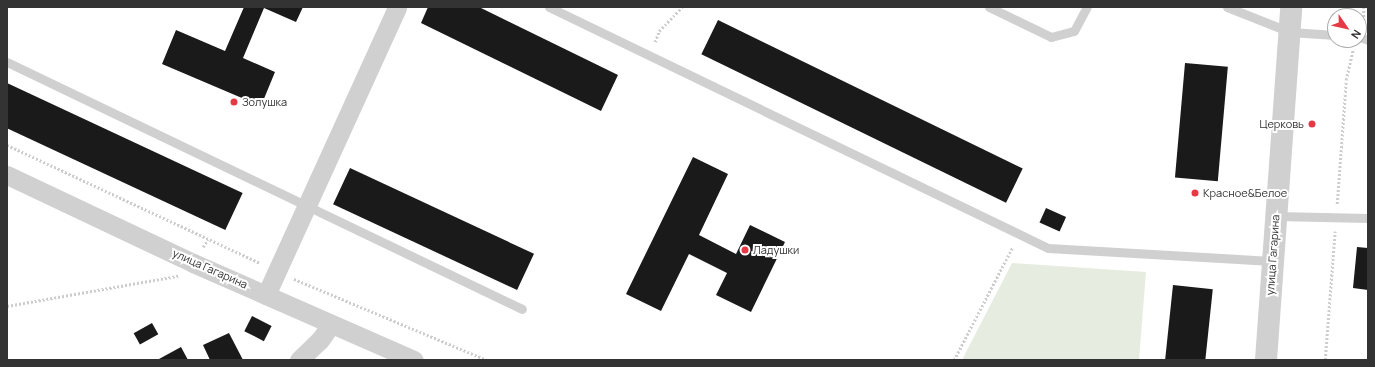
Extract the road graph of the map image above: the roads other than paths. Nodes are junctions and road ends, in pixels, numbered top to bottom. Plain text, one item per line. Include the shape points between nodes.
1 (397, 7) edge
2 (549, 7) edge
3 (989, 7) edge
4 (1087, 7) edge
5 (1226, 7) edge
6 (1292, 7) edge
7 (1290, 32) junction
8 (1327, 34) edge
9 (7, 62) edge
10 (7, 175) edge
11 (307, 206) junction
12 (1276, 216) junction
13 (1368, 218) edge
14 (1273, 261) junction
15 (266, 295) junction
16 (522, 309) dead end
17 (331, 324) junction
18 (299, 360) edge
19 (414, 360) edge
20 (1266, 360) edge

1 - 11 street
2 - 14 lane via 1048,248
3 - 4 lane via 1051,37 1074,31
5 - 7 lane
6 - 7 street, улица Гагарина
7 - 8 lane
7 - 12 street, улица Гагарина
9 - 11 lane
10 - 15 street, улица Гагарина
11 - 15 street
11 - 16 lane
12 - 13 lane
12 - 14 street, улица Гагарина
14 - 20 street, улица Гагарина
15 - 17 street, улица Гагарина
17 - 18 street via 320,340
17 - 19 street, улица Гагарина

